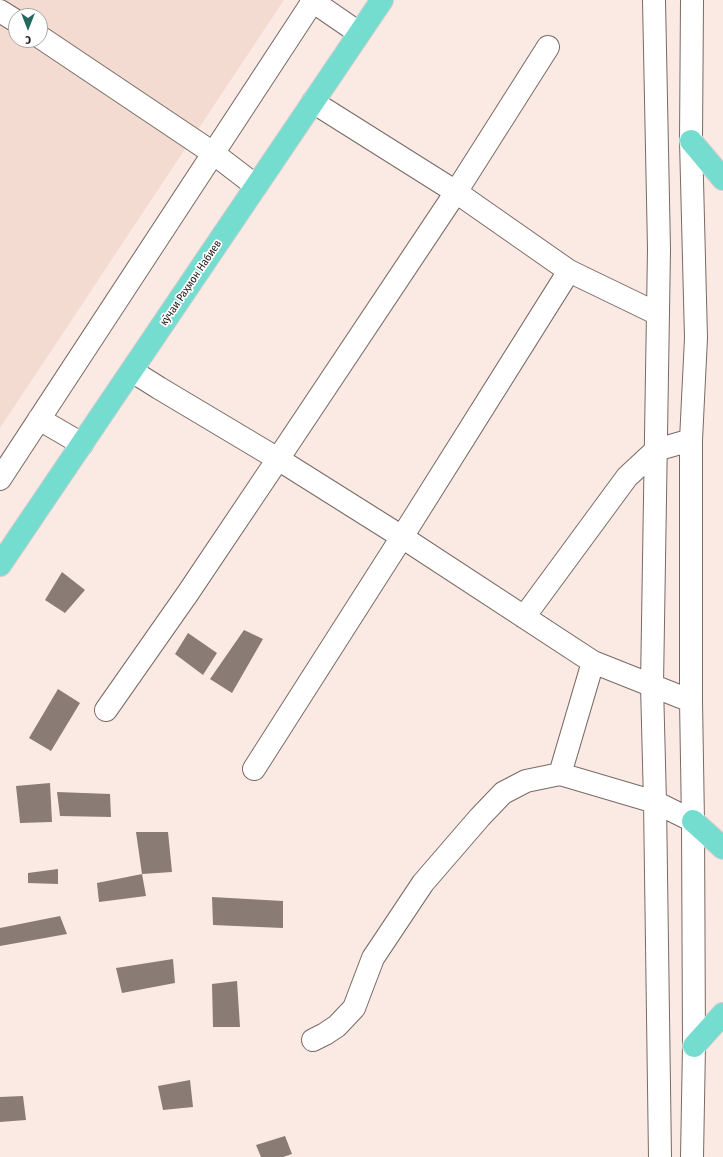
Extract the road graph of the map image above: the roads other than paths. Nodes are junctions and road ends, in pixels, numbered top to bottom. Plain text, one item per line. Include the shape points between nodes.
1 (382, 0) edge
2 (654, 0) edge
3 (692, 0) edge
4 (312, 1) edge
5 (360, 32) junction
6 (48, 42) edge
7 (548, 47) dead end
8 (313, 102) junction
9 (691, 141) junction
10 (213, 153) junction
11 (723, 179) edge
12 (256, 186) junction
13 (456, 192) junction
14 (569, 270) junction
15 (658, 314) junction
16 (132, 371) junction
17 (39, 419) junction
18 (691, 440) junction
19 (82, 444) junction
20 (656, 450) junction
21 (278, 459) junction
22 (0, 479) edge
23 (402, 537) junction
24 (0, 565) edge
25 (524, 617) junction
26 (592, 662) junction
27 (652, 685) junction
28 (691, 701) junction
29 (106, 710) dead end
30 (254, 769) dead end
31 (560, 774) junction
32 (655, 802) junction
33 (693, 821) junction
34 (723, 848) edge
35 (723, 1014) edge
36 (313, 1040) dead end
37 (694, 1046) junction
38 (660, 1157) edge
39 (692, 1157) edge

1 - 5 main road, кӯчаи Раҳмон Набиев
2 - 15 street
3 - 9 street
4 - 5 street
4 - 10 street
5 - 8 main road, кӯчаи Раҳмон Набиев
6 - 10 street
7 - 13 street
8 - 12 main road, кӯчаи Раҳмон Набиев
8 - 13 street
9 - 11 main road
9 - 18 street via 696,338
10 - 12 street
10 - 17 street
12 - 16 main road, кӯчаи Раҳмон Набиев
13 - 14 street
13 - 21 street
14 - 15 street
14 - 23 street
15 - 20 street
16 - 19 main road, кӯчаи Раҳмон Набиев
16 - 21 street
17 - 19 street
17 - 22 street
18 - 20 street
18 - 28 street
19 - 24 main road, кӯчаи Раҳмон Набиев
20 - 25 street via 627,477
20 - 27 street
21 - 23 street
21 - 29 street
23 - 25 street
23 - 30 street
25 - 26 street
26 - 27 street
26 - 31 street
27 - 28 street
27 - 32 street
28 - 33 street
31 - 32 street
31 - 36 street via 526,782 503,793 480,817 424,883 373,958 354,1008 337,1026
32 - 33 street
32 - 38 street
33 - 34 main road
33 - 37 street
35 - 37 main road
37 - 39 street

